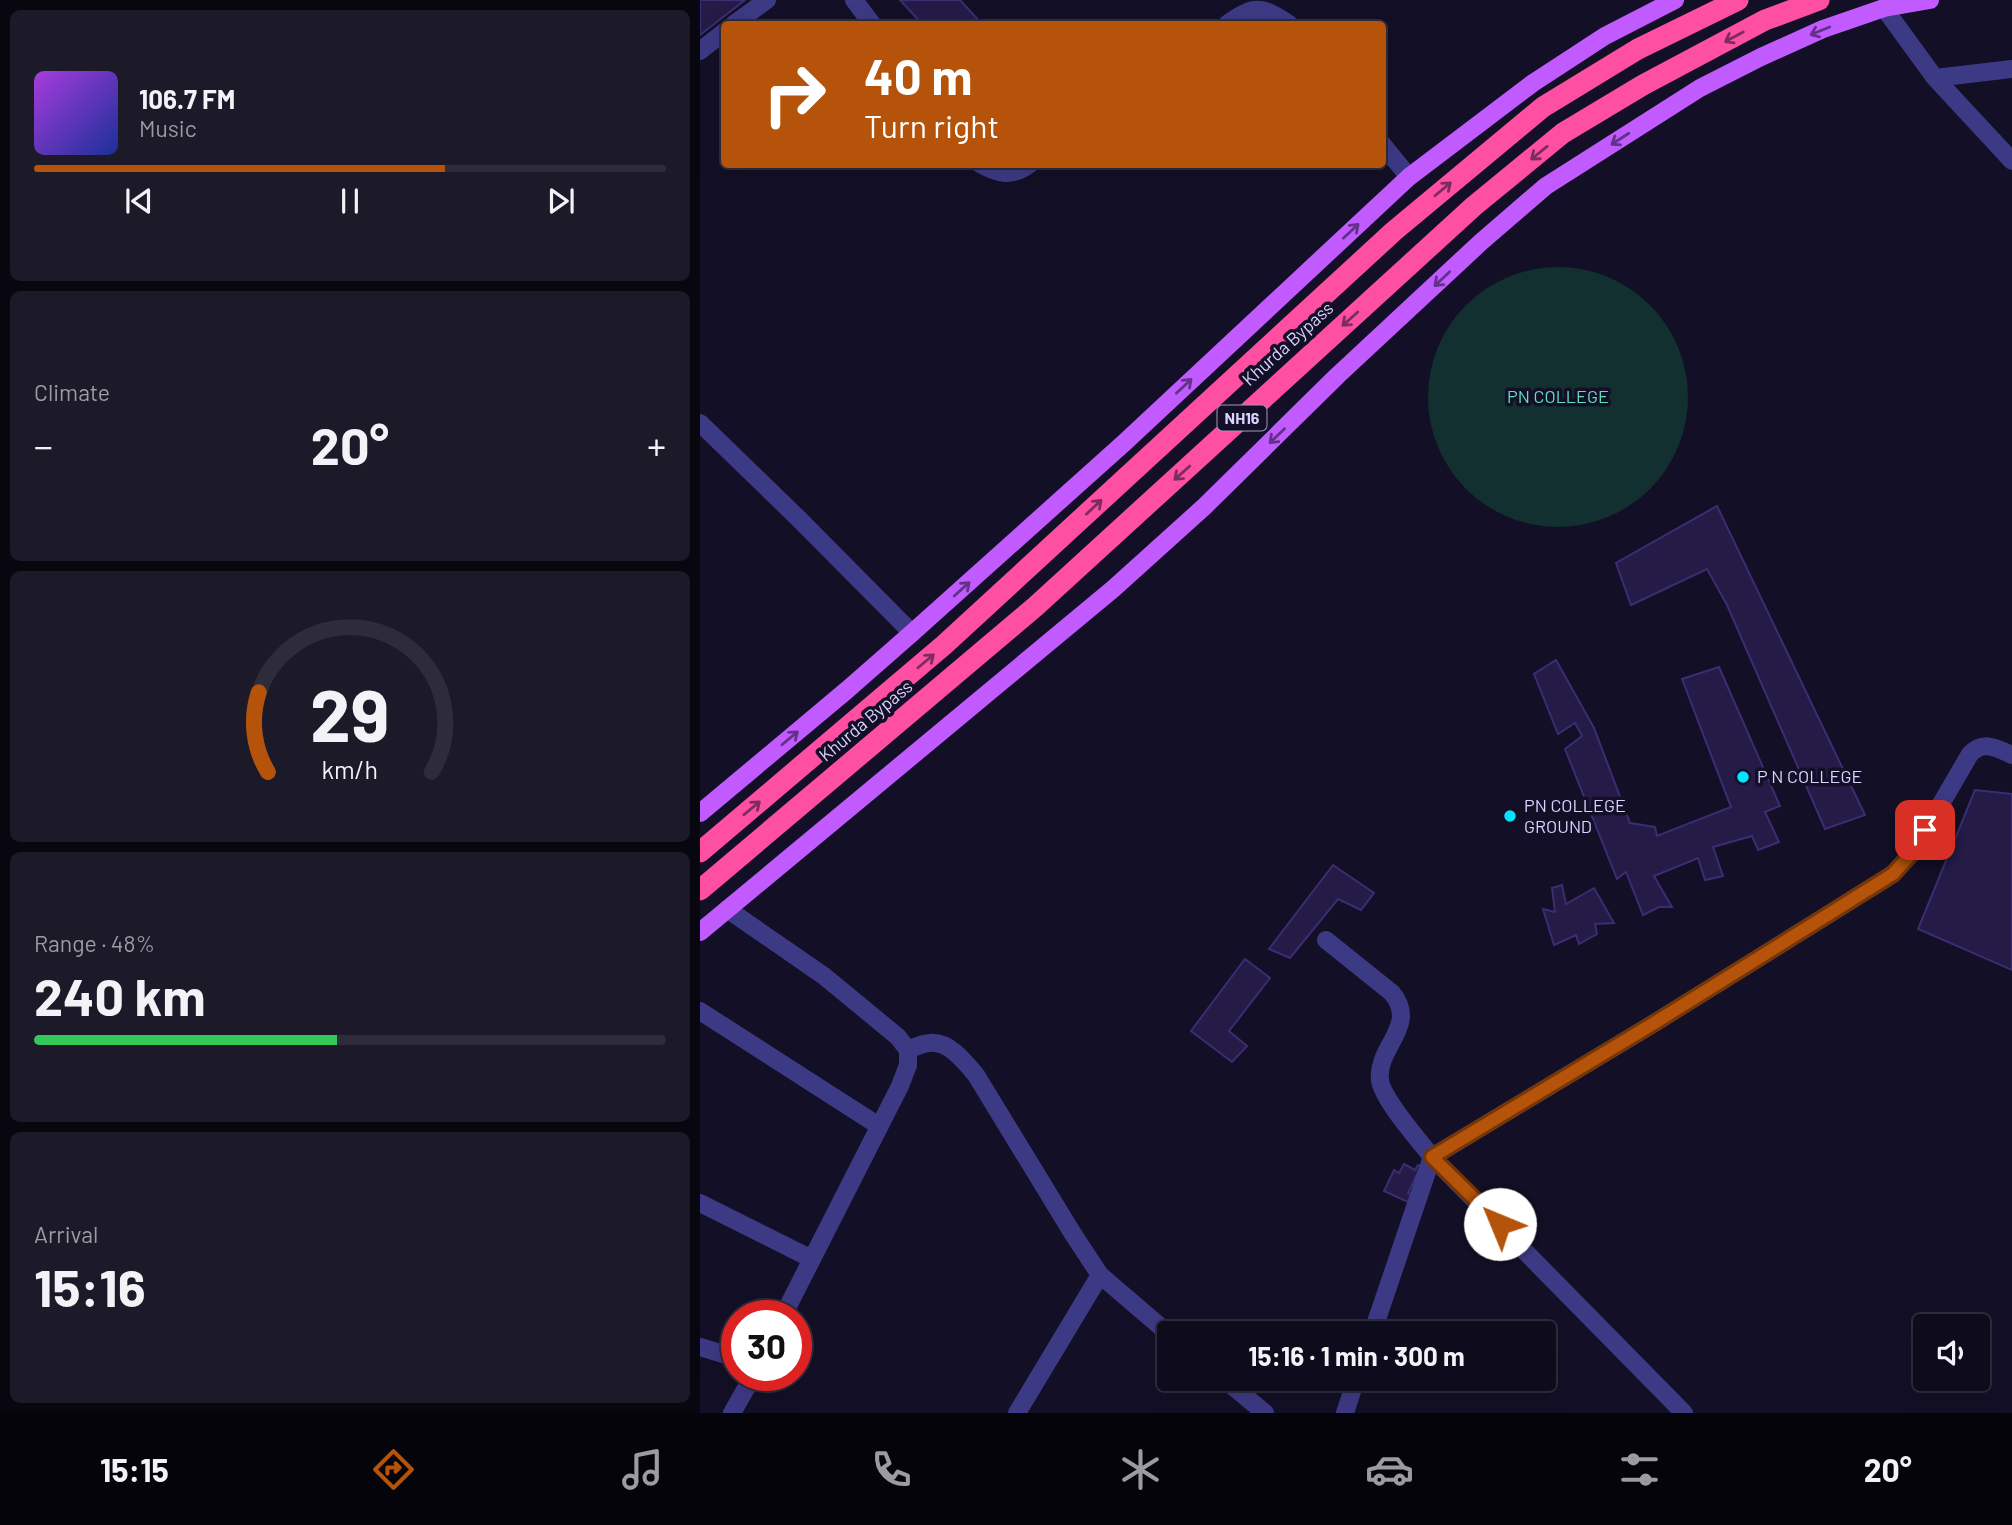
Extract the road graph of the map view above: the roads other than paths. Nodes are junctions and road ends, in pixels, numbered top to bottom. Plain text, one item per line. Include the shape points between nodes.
1 (767, 0) edge
2 (854, 0) edge
3 (1675, 0) edge
4 (1738, 0) edge
5 (1819, 0) edge
6 (1930, 0) edge
7 (1884, 8) junction
8 (738, 21) edge
9 (870, 21) edge
10 (1231, 21) edge
11 (1285, 21) edge
12 (721, 34) edge
13 (700, 51) edge
14 (2012, 69) edge
15 (1935, 78) junction
16 (1386, 149) edge
17 (2012, 160) edge
18 (987, 168) edge
19 (1025, 168) edge
20 (1409, 177) junction
21 (701, 425) edge
22 (912, 633) junction
23 (2012, 755) edge
24 (700, 813) edge
25 (700, 852) edge
26 (700, 890) edge
27 (727, 909) junction
28 (700, 932) edge
29 (1326, 940) dead end
30 (700, 1011) edge
31 (908, 1049) junction
32 (879, 1126) junction
33 (1432, 1157) junction
34 (700, 1203) edge
35 (812, 1259) junction
36 (1100, 1275) junction
37 (791, 1300) edge
38 (1376, 1321) edge
39 (1157, 1324) edge
40 (700, 1347) edge
41 (721, 1353) edge
42 (744, 1391) edge
43 (1238, 1391) edge
44 (1352, 1391) edge
45 (732, 1413) edge
46 (1017, 1413) edge
47 (1265, 1413) edge
48 (1345, 1413) edge
49 (1684, 1413) edge

1 - 8 street
2 - 9 street
3 - 20 main road via 1605,36 1533,83
25 -> 4 highway, Khurda Bypass / NH16 via 944,645 1468,168 1543,107 1638,49
5 -> 26 highway, Khurda Bypass / NH16 via 1765,20 1563,133 1474,206 1036,606
6 - 7 main road
7 - 15 street
7 -> 27 main road via 1804,37 1700,88 1546,186 1480,242 1113,589
10 - 11 street via 1247,10 1270,11
12 - 13 street
14 - 15 street
15 - 17 street
16 - 20 street
18 - 19 street via 998,174
22 -> 20 main road
21 - 22 street
24 -> 22 main road
23 - 33 street via 1983,745 1970,754 1913,852 1893,874
27 - 28 main road
27 - 31 street via 824,976
29 - 33 street via 1399,1003 1401,1022 1380,1080 1396,1110
30 - 32 street
31 - 32 street via 908,1065
31 - 36 street via 931,1042 943,1045 976,1075
32 - 35 street
33 - 38 street
33 - 49 street
34 - 35 street
35 - 37 street
36 - 39 street
36 - 46 street
40 - 41 street
42 - 45 street
43 - 47 street
44 - 48 street

